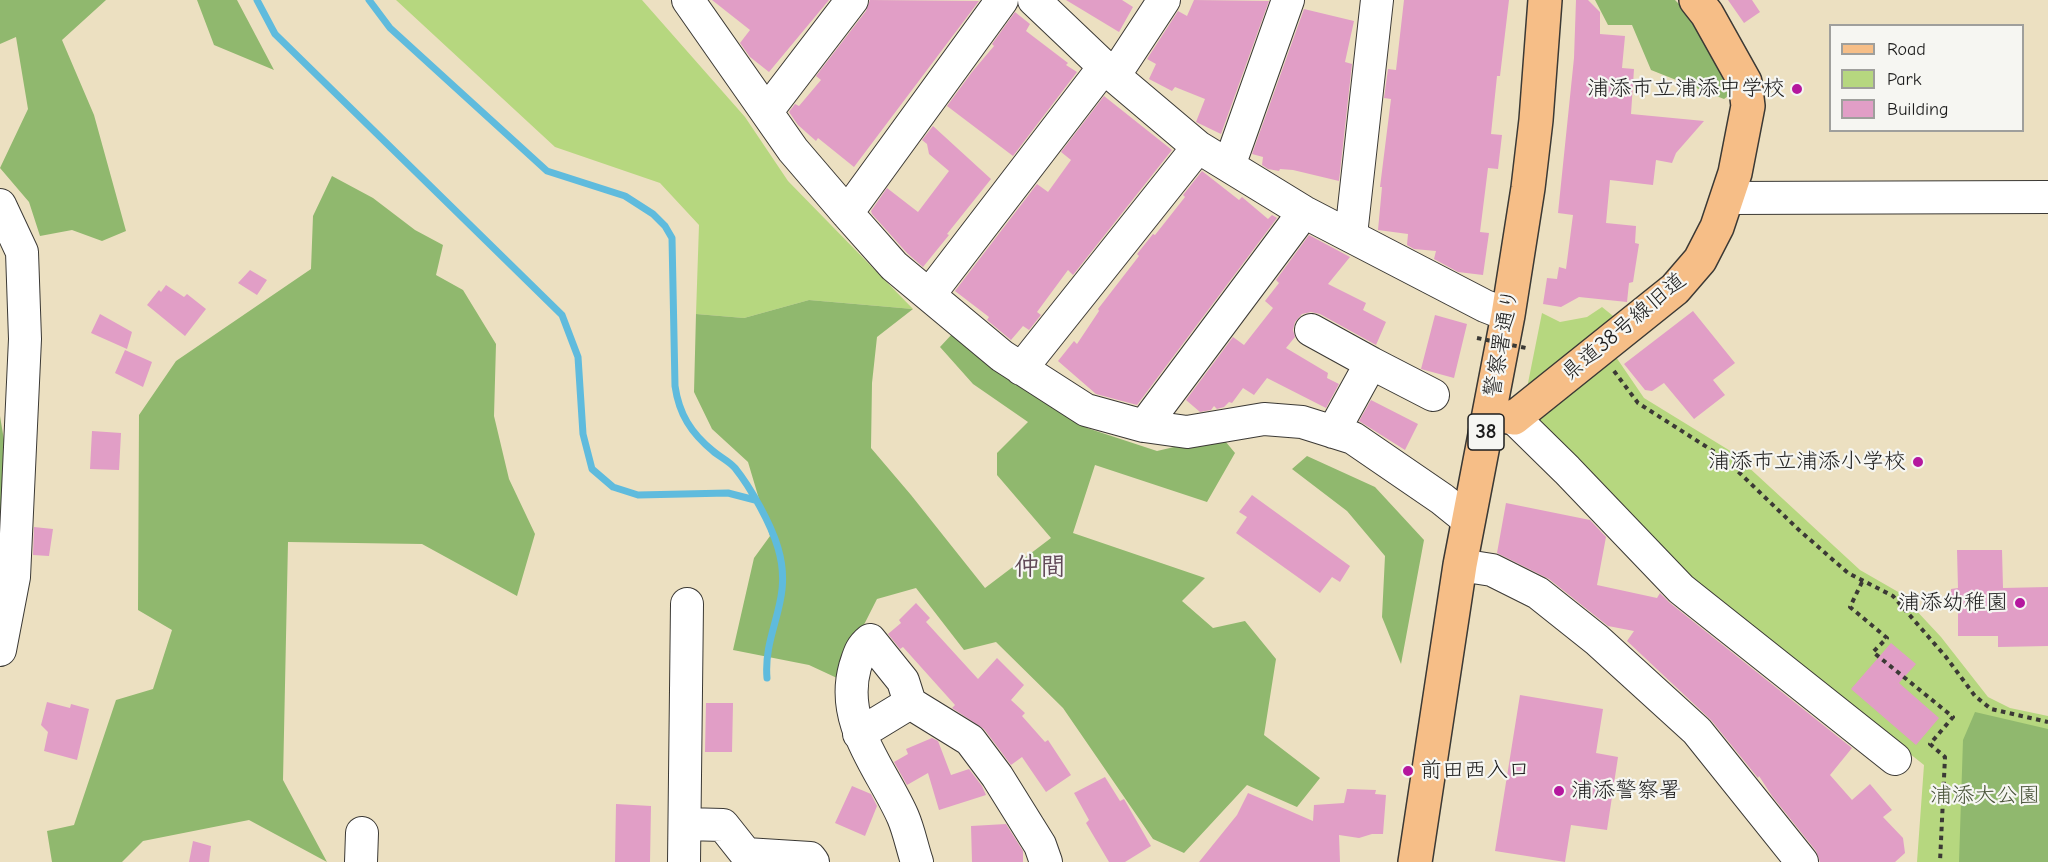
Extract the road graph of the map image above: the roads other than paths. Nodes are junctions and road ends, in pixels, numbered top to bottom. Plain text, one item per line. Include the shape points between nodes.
1 (688, 0) edge
2 (852, 0) edge
3 (1002, 0) edge
4 (1034, 0) edge
5 (1164, 0) edge
6 (1288, 0) edge
7 (1377, 0) edge
8 (1545, 0) edge
9 (1696, 0) edge
10 (1109, 72) junction
11 (767, 111) junction
12 (1198, 147) junction
13 (1229, 166) junction
14 (2048, 197) edge
15 (1728, 198) junction
16 (0, 205) edge
17 (1304, 212) junction
18 (847, 213) junction
19 (1351, 236) junction
20 (929, 295) junction
21 (1508, 315) junction
22 (1311, 330) dead end
23 (1371, 363) junction
24 (1021, 369) junction
25 (1433, 395) dead end
26 (1502, 416) junction
27 (1144, 426) junction
28 (1334, 432) junction
29 (1468, 520) junction
30 (1460, 565) junction
31 (687, 604) dead end
32 (0, 650) edge
33 (910, 703) junction
34 (859, 734) junction
35 (1894, 759) dead end
36 (685, 824) junction
37 (684, 862) edge
38 (813, 862) edge
39 (917, 862) edge
40 (1046, 862) edge
41 (1415, 862) edge
42 (1802, 862) edge

1 - 11 street
2 - 11 street
3 - 18 street
4 - 10 street
5 - 10 street
6 - 13 street
7 - 19 street
8 - 21 main road, 警察署通り / 38 via 1532,154
9 - 15 main road, 県道38号線旧道 / 38 via 1745,82 1748,106
10 - 12 street
10 - 20 street
11 - 18 street via 793,150
12 - 13 street
12 - 24 street
13 - 17 street
14 - 15 street
15 - 26 main road, 県道38号線旧道 / 38 via 1700,260 1676,289
16 - 32 street via 22,252 26,339 14,578
17 - 19 street
17 - 27 street
18 - 20 street via 894,266
19 - 21 street
20 - 24 street
21 - 26 main road, 警察署通り / 38
22 - 23 street
23 - 25 street
23 - 28 street
24 - 27 street via 1086,410
26 - 29 main road, 警察署通り / 38
26 - 35 street via 1567,470 1681,589
27 - 28 street via 1187,432 1264,419 1302,422
28 - 29 street via 1353,438
29 - 30 main road, 警察署通り / 38
30 - 41 main road, 警察署通り / 38
30 - 42 street via 1492,570 1538,593 1597,640 1698,731
31 - 36 street
33 - 34 street
33 - 34 street via 903,681 870,640 861,648 852,677 851,707
33 - 40 street via 970,740 1040,845
34 - 39 street via 904,818
36 - 37 street
36 - 38 street via 723,825 746,854 810,858

